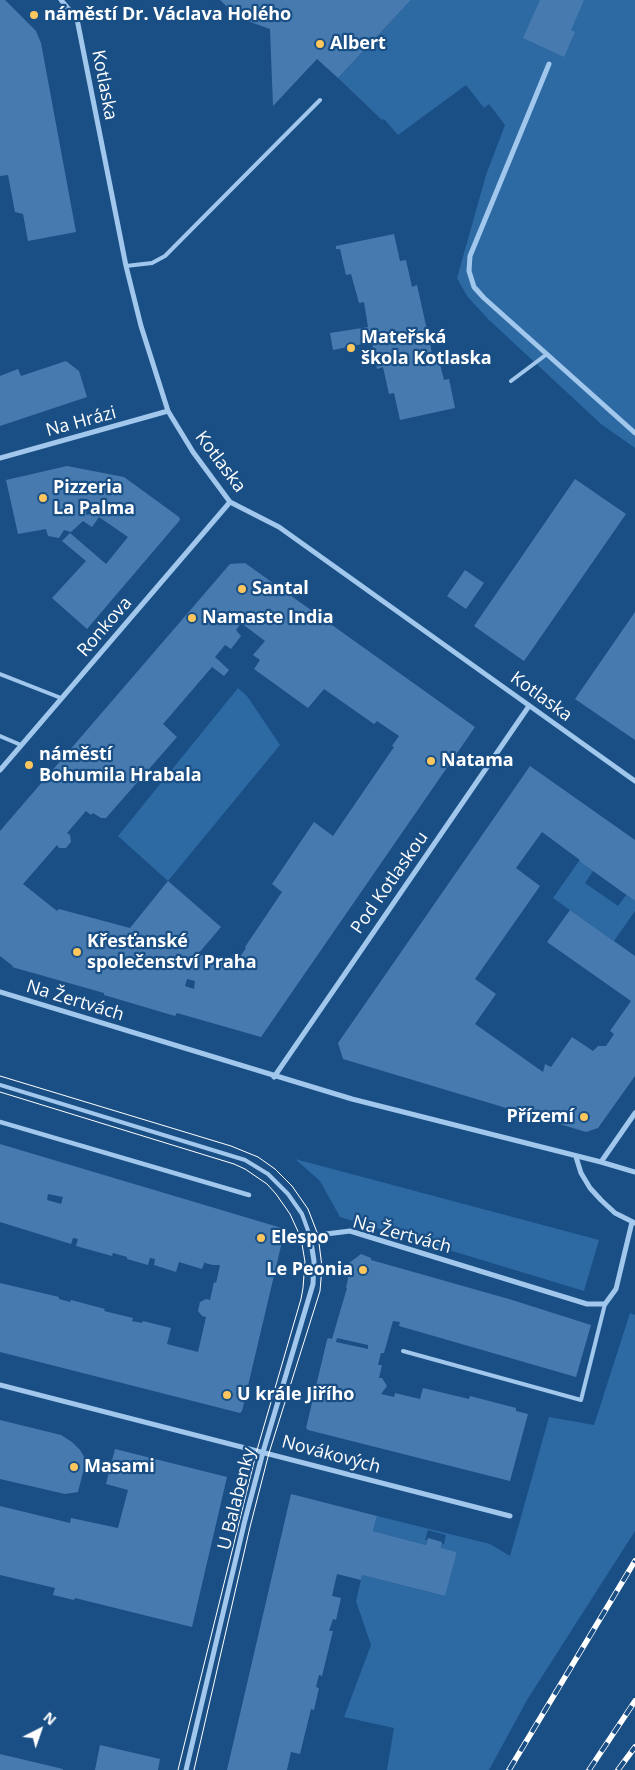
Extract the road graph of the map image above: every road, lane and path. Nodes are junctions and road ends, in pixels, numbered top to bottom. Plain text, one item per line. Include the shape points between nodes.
1 (61, 0) edge
2 (549, 64) dead end
3 (320, 100) dead end
4 (126, 266) junction
5 (547, 354) junction
6 (511, 381) dead end
7 (168, 411) junction
8 (635, 433) edge
9 (0, 458) edge
10 (230, 502) junction
11 (0, 674) edge
12 (61, 698) junction
13 (529, 706) junction
14 (0, 736) edge
15 (21, 745) junction
16 (0, 770) edge
17 (635, 781) edge
18 (0, 992) edge
19 (274, 1077) junction
20 (0, 1084) edge
21 (635, 1113) edge
22 (0, 1122) edge
23 (576, 1157) junction
24 (601, 1162) junction
25 (635, 1172) edge
26 (249, 1195) dead end
27 (633, 1223) edge
28 (310, 1236) junction
29 (605, 1304) junction
30 (403, 1351) dead end
31 (0, 1385) edge
32 (263, 1452) junction
33 (510, 1516) dead end
34 (186, 1770) edge

1 - 4 street, Kotlaska via 77,19
2 - 5 street via 470,256 469,271 474,287
3 - 4 lane via 165,256 152,263
4 - 7 street, Kotlaska
5 - 6 lane
5 - 8 street
7 - 9 street, Na Hrázi
7 - 10 street, Kotlaska
10 - 12 street, Ronkova
10 - 13 street, Kotlaska via 279,527
11 - 12 lane
12 - 15 street, Ronkova
13 - 17 street, Kotlaska
13 - 19 street, Pod Kotlaskou
14 - 15 lane
15 - 16 street, Ronkova
18 - 19 street, Na Žertvách
19 - 23 street, Na Žertvách
20 - 28 lane via 245,1160 268,1174 288,1194 302,1214
21 - 24 street
22 - 26 street
23 - 24 street, Na Žertvách
23 - 27 street via 590,1188 615,1213
24 - 25 street, Na Žertvách
27 - 29 street via 616,1289
28 - 29 street, Na Žertvách via 350,1231 587,1304
28 - 32 street, U Balabenky via 314,1261 312,1284
29 - 30 lane via 581,1400
31 - 32 street, Novákových
32 - 33 street, Novákových
32 - 34 street, U Balabenky

